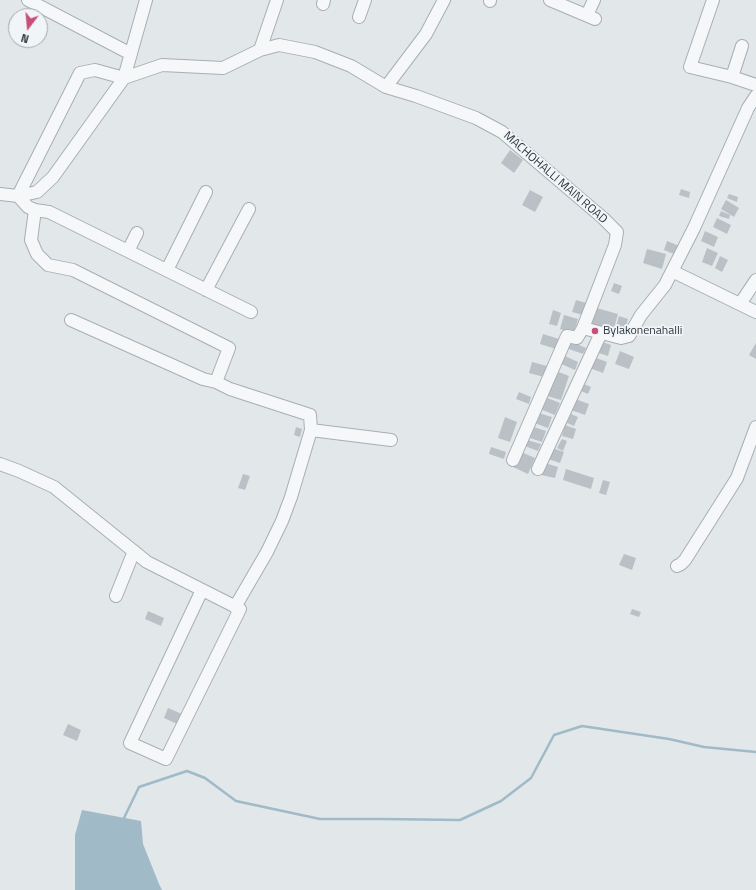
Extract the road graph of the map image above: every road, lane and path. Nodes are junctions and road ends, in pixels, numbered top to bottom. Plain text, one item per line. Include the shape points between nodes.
1 (28, 0) edge
2 (146, 0) edge
3 (277, 0) edge
4 (364, 0) edge
5 (444, 0) edge
6 (594, 0) edge
7 (713, 0) edge
8 (554, 1) edge
9 (359, 17) dead end
10 (742, 46) dead end
11 (260, 50) junction
12 (131, 54) junction
13 (732, 77) junction
14 (124, 78) junction
15 (756, 85) edge
16 (386, 87) junction
17 (756, 96) edge
18 (206, 192) dead end
19 (0, 194) edge
20 (18, 196) junction
21 (248, 209) dead end
22 (35, 210) junction
23 (137, 233) dead end
24 (128, 251) junction
25 (167, 270) junction
26 (672, 271) junction
27 (756, 280) edge
28 (206, 290) junction
29 (740, 304) junction
30 (252, 312) dead end
31 (756, 312) edge
32 (71, 320) dead end
33 (582, 328) junction
34 (601, 333) junction
35 (216, 382) junction
36 (756, 427) edge
37 (312, 430) junction
38 (391, 440) dead end
39 (513, 460) dead end
40 (0, 464) edge
41 (538, 469) dead end
42 (134, 551) junction
43 (677, 566) dead end
44 (202, 590) junction
45 (116, 596) dead end
46 (235, 607) junction

1 - 12 street
2 - 12 street
3 - 11 street
4 - 9 street
5 - 16 street via 426,34
6 - 8 street via 591,17
7 - 13 street via 690,67
10 - 13 street
11 - 14 street, MACHOHALLI MAIN ROAD via 223,68 162,65
11 - 16 street, MACHOHALLI MAIN ROAD via 279,44 315,52 351,66
12 - 14 street
13 - 15 street
14 - 20 street via 53,177 37,192
14 - 20 street via 95,70 80,73
16 - 33 street, MACHOHALLI MAIN ROAD via 476,118 502,132 617,232
17 - 26 street via 748,108
18 - 25 street
19 - 20 street
20 - 22 street via 28,207
21 - 28 street
22 - 24 street via 49,212
22 - 35 street via 31,240 37,254 48,265 73,270 229,348
23 - 24 street
24 - 25 street
25 - 28 street
26 - 29 street
26 - 34 street via 629,336 621,338
27 - 29 street
28 - 30 street
29 - 31 street
32 - 35 street via 203,379
33 - 34 street
33 - 39 street via 576,338 567,336
34 - 41 street
35 - 37 street via 310,415
36 - 43 street via 737,478 685,560
37 - 38 street
37 - 46 street via 282,522
40 - 42 street via 54,487
42 - 44 street via 147,562
42 - 45 street
44 - 46 street
44 - 46 street via 130,742 166,759 240,609

